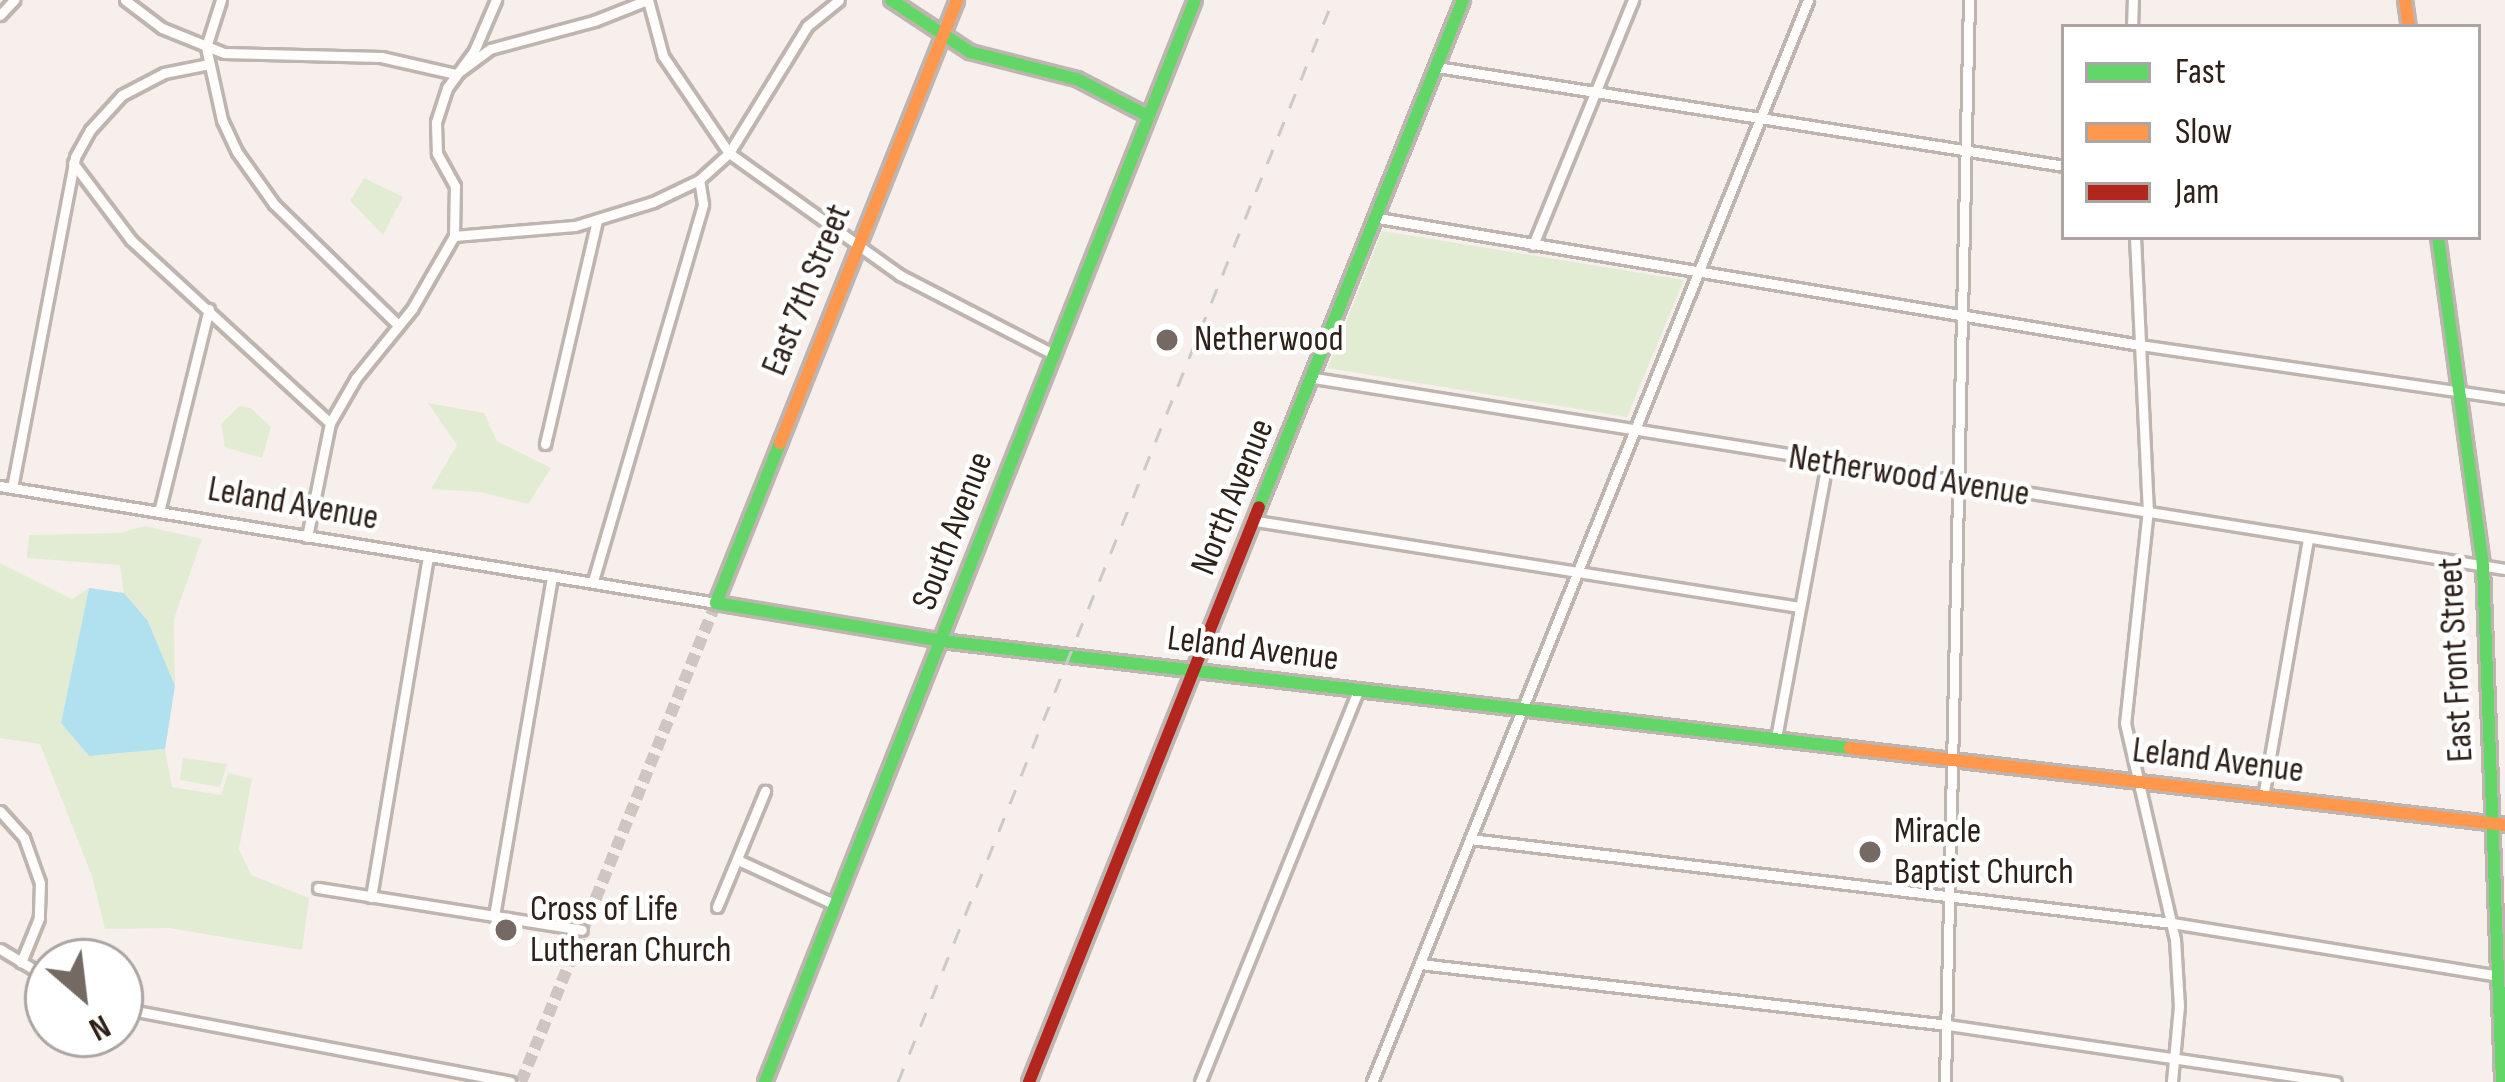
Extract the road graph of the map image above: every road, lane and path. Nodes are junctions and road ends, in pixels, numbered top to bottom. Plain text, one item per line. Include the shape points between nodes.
1 (14, 0) edge
2 (125, 0) edge
3 (221, 0) edge
4 (496, 0) edge
5 (648, 0) edge
6 (839, 0) edge
7 (891, 0) edge
8 (957, 0) edge
9 (1195, 0) edge
10 (1463, 0) edge
11 (1634, 0) edge
12 (1808, 0) edge
13 (1969, 0) edge
14 (0, 15) edge
15 (943, 37) junction
16 (206, 47) junction
17 (209, 64) junction
18 (1437, 67) junction
19 (456, 74) junction
20 (1596, 92) junction
21 (1148, 116) junction
22 (1760, 118) junction
23 (1967, 151) junction
24 (728, 153) junction
25 (73, 163) junction
26 (2061, 166) edge
27 (699, 179) junction
28 (1378, 218) junction
29 (597, 220) junction
30 (454, 236) junction
31 (2135, 240) edge
32 (2438, 240) edge
33 (1533, 245) junction
34 (856, 246) junction
35 (1698, 273) junction
36 (209, 309) junction
37 (1964, 313) junction
38 (398, 325) junction
39 (2140, 345) junction
40 (1053, 354) junction
41 (1314, 378) junction
42 (2460, 394) junction
43 (2505, 398) edge
44 (330, 423) junction
45 (1636, 430) junction
46 (545, 444) dead end
47 (1827, 463) junction
48 (1961, 484) junction
49 (6, 487) edge
50 (159, 512) junction
51 (2147, 515) junction
52 (1256, 521) junction
53 (307, 537) junction
54 (2308, 538) junction
55 (428, 558) junction
56 (2483, 566) junction
57 (2505, 569) edge
58 (1578, 572) junction
59 (552, 576) junction
60 (593, 581) junction
61 (716, 603) junction
62 (1799, 607) junction
63 (942, 641) junction
64 (1193, 672) junction
65 (1358, 692) junction
66 (1522, 711) junction
67 (1776, 739) junction
68 (1954, 760) junction
69 (2135, 782) junction
70 (765, 790) dead end
71 (2263, 796) junction
72 (0, 811) edge
73 (2499, 824) edge
74 (1470, 839) junction
75 (738, 860) junction
76 (318, 888) dead end
77 (1950, 895) junction
78 (371, 897) junction
79 (836, 905) junction
80 (717, 907) dead end
81 (494, 916) junction
82 (2172, 923) junction
83 (582, 929) dead end
84 (0, 949) edge
85 (21, 962) junction
86 (24, 964) edge
87 (1420, 964) junction
88 (2498, 976) junction
89 (2502, 994) edge
90 (144, 1013) edge
91 (1948, 1025) junction
92 (2176, 1056) junction
93 (2503, 1057) edge
94 (510, 1082) edge
95 (764, 1082) edge
96 (1029, 1082) edge
97 (1200, 1082) edge
98 (1372, 1082) edge
99 (1945, 1082) edge
100 (2172, 1082) edge
101 (2336, 1082) edge
102 (2502, 1082) edge

1 - 14 street
2 - 16 street
3 - 16 street
4 - 19 street
5 - 19 street via 490,49
5 - 24 street via 663,56
6 - 24 street via 807,26
7 - 15 street
8 - 15 street, East 7th Street
9 - 21 street, South Avenue
10 - 18 street, North Avenue
11 - 20 street
12 - 22 street
13 - 23 street
15 - 21 street via 1000,63 1077,79
15 - 34 street, East 7th Street
16 - 17 street
16 - 19 street via 242,57 381,57
17 - 25 street via 164,73 122,95
17 - 38 street via 222,120 257,183
18 - 20 street
18 - 28 street, North Avenue
19 - 30 street via 434,139 455,186
20 - 22 street
20 - 33 street
21 - 40 street, South Avenue
22 - 23 street
22 - 35 street
23 - 26 street
23 - 37 street
24 - 27 street
24 - 34 street
25 - 36 street via 131,240
25 - 49 street
27 - 29 street
27 - 60 street via 703,204
28 - 33 street
28 - 41 street, North Avenue
29 - 30 street via 533,234
29 - 46 street
30 - 38 street
31 - 39 street
32 - 42 street, East Front Street
33 - 35 street
34 - 40 street
34 - 61 street, East 7th Street
35 - 37 street
35 - 45 street
36 - 44 street
36 - 50 street
37 - 39 street
37 - 48 street
38 - 44 street
39 - 42 street
39 - 51 street
40 - 63 street, South Avenue
41 - 45 street, Netherwood Avenue
41 - 52 street, North Avenue
42 - 43 street
42 - 56 street, East Front Street
44 - 53 street
45 - 47 street, Netherwood Avenue
45 - 58 street
47 - 48 street, Netherwood Avenue
47 - 62 street
48 - 51 street, Netherwood Avenue
48 - 68 street
49 - 50 street, Leland Avenue
50 - 53 street, Leland Avenue
51 - 54 street, Netherwood Avenue
51 - 69 street via 2124,707
52 - 58 street
52 - 64 street, North Avenue
53 - 55 street, Leland Avenue
54 - 56 street, Netherwood Avenue
54 - 71 street
55 - 59 street, Leland Avenue
55 - 78 street
56 - 57 street, Netherwood Avenue
56 - 73 street, East Front Street
58 - 62 street
58 - 66 street
59 - 60 street, Leland Avenue
59 - 81 street
60 - 61 street, Leland Avenue
61 - 63 street, Leland Avenue
62 - 67 street
63 - 64 street, Leland Avenue
63 - 79 street, South Avenue
64 - 65 street, Leland Avenue
64 - 96 street, North Avenue
65 - 66 street, Leland Avenue
65 - 97 street
66 - 67 street, Leland Avenue
66 - 74 street
67 - 68 street, Leland Avenue
68 - 69 street, Leland Avenue
68 - 77 street
69 - 71 street, Leland Avenue
69 - 82 street
70 - 75 street
71 - 73 street, Leland Avenue
72 - 85 street via 24,838 40,883 39,918
73 - 88 street, East Front Street
74 - 77 street
74 - 87 street
75 - 79 street
75 - 80 street
76 - 78 street
77 - 82 street
77 - 91 street
78 - 81 street
79 - 95 street, South Avenue
81 - 83 street
82 - 88 street
82 - 92 street
84 - 85 street
85 - 86 street
87 - 91 street
87 - 98 street
88 - 89 street, East Front Street
89 - 93 street, East Front Street
90 - 94 street
91 - 92 street
91 - 99 street
92 - 100 street
92 - 101 street
93 - 102 street, East Front Street

